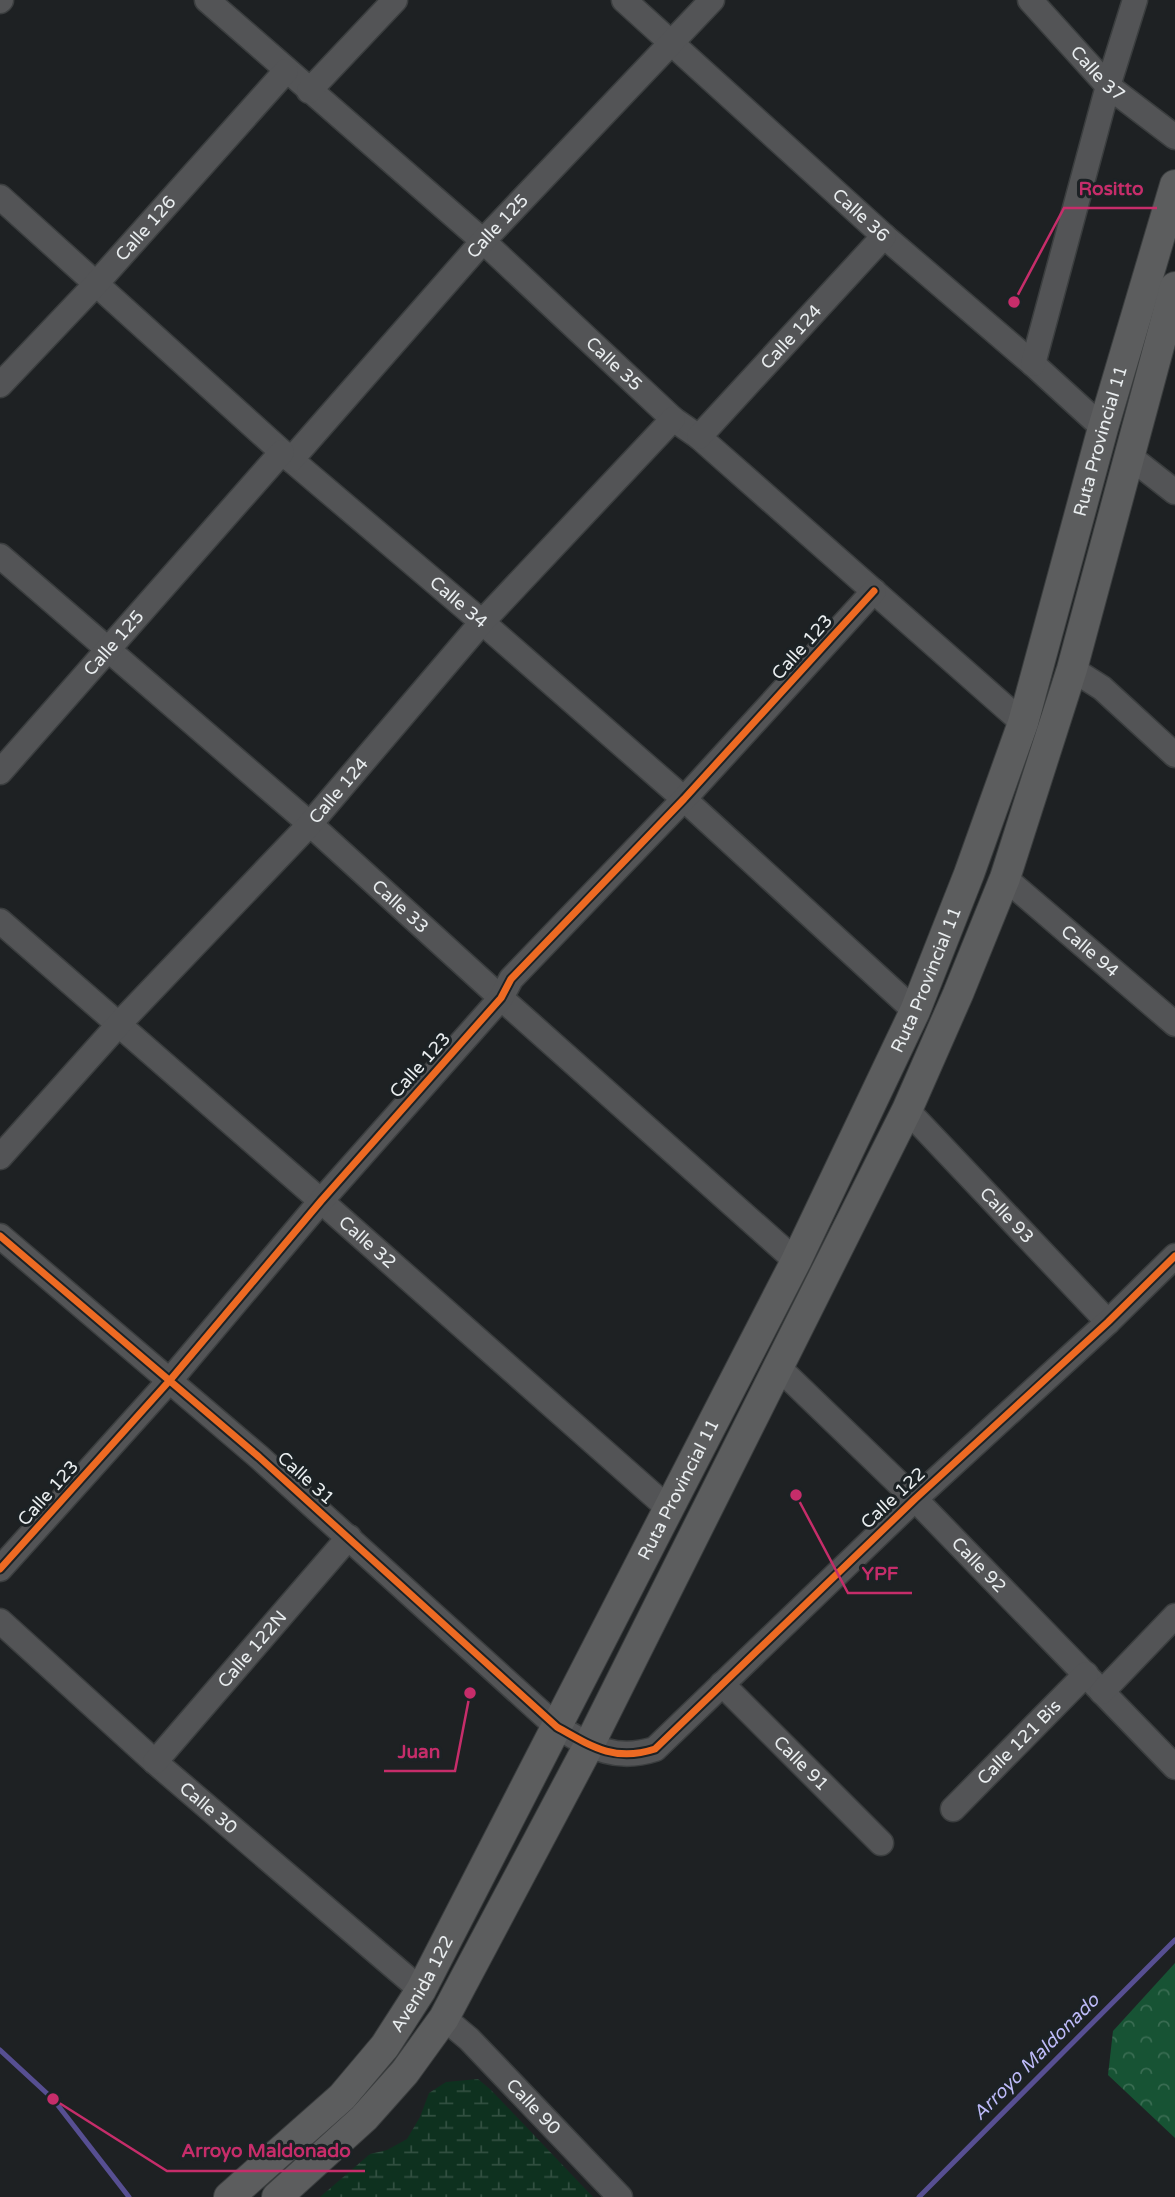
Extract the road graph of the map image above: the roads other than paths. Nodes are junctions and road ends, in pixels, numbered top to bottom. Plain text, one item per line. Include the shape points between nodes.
1 (207, 0) edge
2 (396, 0) edge
3 (624, 0) edge
4 (712, 0) edge
5 (1030, 0) edge
6 (1135, 0) edge
7 (673, 43) junction
8 (286, 71) junction
9 (1108, 86) junction
10 (309, 91) junction
11 (1175, 137) edge
12 (1175, 185) edge
13 (0, 197) edge
14 (884, 236) junction
15 (483, 242) junction
16 (95, 285) junction
17 (1175, 286) edge
18 (1033, 364) junction
19 (0, 385) edge
20 (673, 419) junction
21 (1103, 428) junction
22 (699, 437) junction
23 (286, 456) junction
24 (1129, 456) junction
25 (1175, 492) edge
26 (0, 556) edge
27 (874, 592) junction
28 (482, 622) junction
29 (109, 649) junction
30 (1072, 669) junction
31 (1023, 723) junction
32 (1175, 755) edge
33 (0, 772) edge
34 (684, 799) junction
35 (310, 824) junction
36 (1005, 878) junction
37 (0, 921) edge
38 (501, 999) junction
39 (915, 1012) junction
40 (119, 1024) junction
41 (1175, 1024) edge
42 (907, 1110) junction
43 (0, 1157) edge
44 (321, 1201) junction
45 (0, 1236) edge
46 (1175, 1256) edge
47 (796, 1261) junction
48 (1108, 1322) junction
49 (778, 1367) junction
50 (171, 1379) junction
51 (915, 1499) junction
52 (669, 1509) junction
53 (349, 1537) junction
54 (0, 1569) edge
55 (1175, 1616) edge
56 (0, 1621) edge
57 (1094, 1683) junction
58 (722, 1684) junction
59 (557, 1727) junction
60 (589, 1745) junction
61 (155, 1762) junction
62 (1175, 1767) edge
63 (953, 1808) dead end
64 (881, 1843) dead end
65 (421, 1990) junction
66 (444, 2018) junction
67 (229, 2197) edge
68 (277, 2197) edge
69 (620, 2197) edge

1 - 8 street, Calle 35
2 - 10 street
3 - 7 street, Calle 36
4 - 7 street, Calle 125
5 - 9 street, Calle 37
6 - 9 street
7 - 14 street, Calle 36
7 - 15 street, Calle 125
8 - 10 street, Calle 35
8 - 16 street, Calle 126
9 - 11 street, Calle 37
9 - 18 street
10 - 15 street, Calle 35
12 - 21 main road, Ruta Provincial 11
13 - 16 street, Calle 34
14 - 18 street, Calle 36
14 - 22 street, Calle 124
15 - 20 street, Calle 35
15 - 23 street, Calle 125
16 - 19 street, Calle 126
16 - 23 street, Calle 34
17 - 24 main road, Ruta Provincial 11
18 - 21 street, Calle 36
20 - 22 street, Calle 35
20 - 28 street, Calle 124
21 - 31 main road, Ruta Provincial 11
22 - 27 street, Calle 35
23 - 28 street, Calle 34
23 - 29 street, Calle 125
24 - 25 street
24 - 30 main road, Ruta Provincial 11
26 - 29 street, Calle 33
27 - 31 street, Calle 35
27 - 34 street, Calle 123
28 - 34 street, Calle 34
28 - 35 street, Calle 124
29 - 33 street, Calle 125
29 - 35 street, Calle 33
30 - 32 street via 1102,688
30 - 36 main road, Ruta Provincial 11
31 - 39 main road, Ruta Provincial 11
34 - 38 street, Calle 123 via 511,979
34 - 39 street, Calle 34
35 - 38 street, Calle 33
35 - 40 street, Calle 124
36 - 41 street, Calle 94
36 - 42 main road, Ruta Provincial 11
37 - 40 street, Calle 32
38 - 44 street, Calle 123
38 - 47 street, Calle 33
39 - 47 main road, Ruta Provincial 11
40 - 43 street, Calle 124
40 - 44 street, Calle 32
42 - 48 street, Calle 93
42 - 49 main road, Ruta Provincial 11
44 - 50 street, Calle 123
44 - 52 street, Calle 32
45 - 50 street, Calle 31
46 - 48 street, Calle 122
47 - 52 main road, Ruta Provincial 11
48 - 51 street, Calle 122
49 - 51 street, Calle 92
49 - 60 main road, Ruta Provincial 11
50 - 53 street, Calle 31
50 - 54 street, Calle 123
51 - 57 street, Calle 92
51 - 58 street, Calle 122
52 - 59 main road, Ruta Provincial 11
53 - 59 street, Calle 31
53 - 61 street, Calle 122N
55 - 57 street, Calle 121 Bis
56 - 61 street, Calle 30
57 - 62 street, Calle 92
57 - 63 street, Calle 121 Bis
58 - 60 street, Calle 122 via 655,1749 625,1756
58 - 64 street, Calle 91
59 - 60 street, Calle 31
59 - 65 main road, Avenida 122
60 - 66 main road, Avenida 122
61 - 65 street, Calle 30
65 - 67 main road, Avenida 122 via 385,2046 342,2097
66 - 68 main road, Avenida 122 via 364,2118
66 - 69 street, Calle 90

